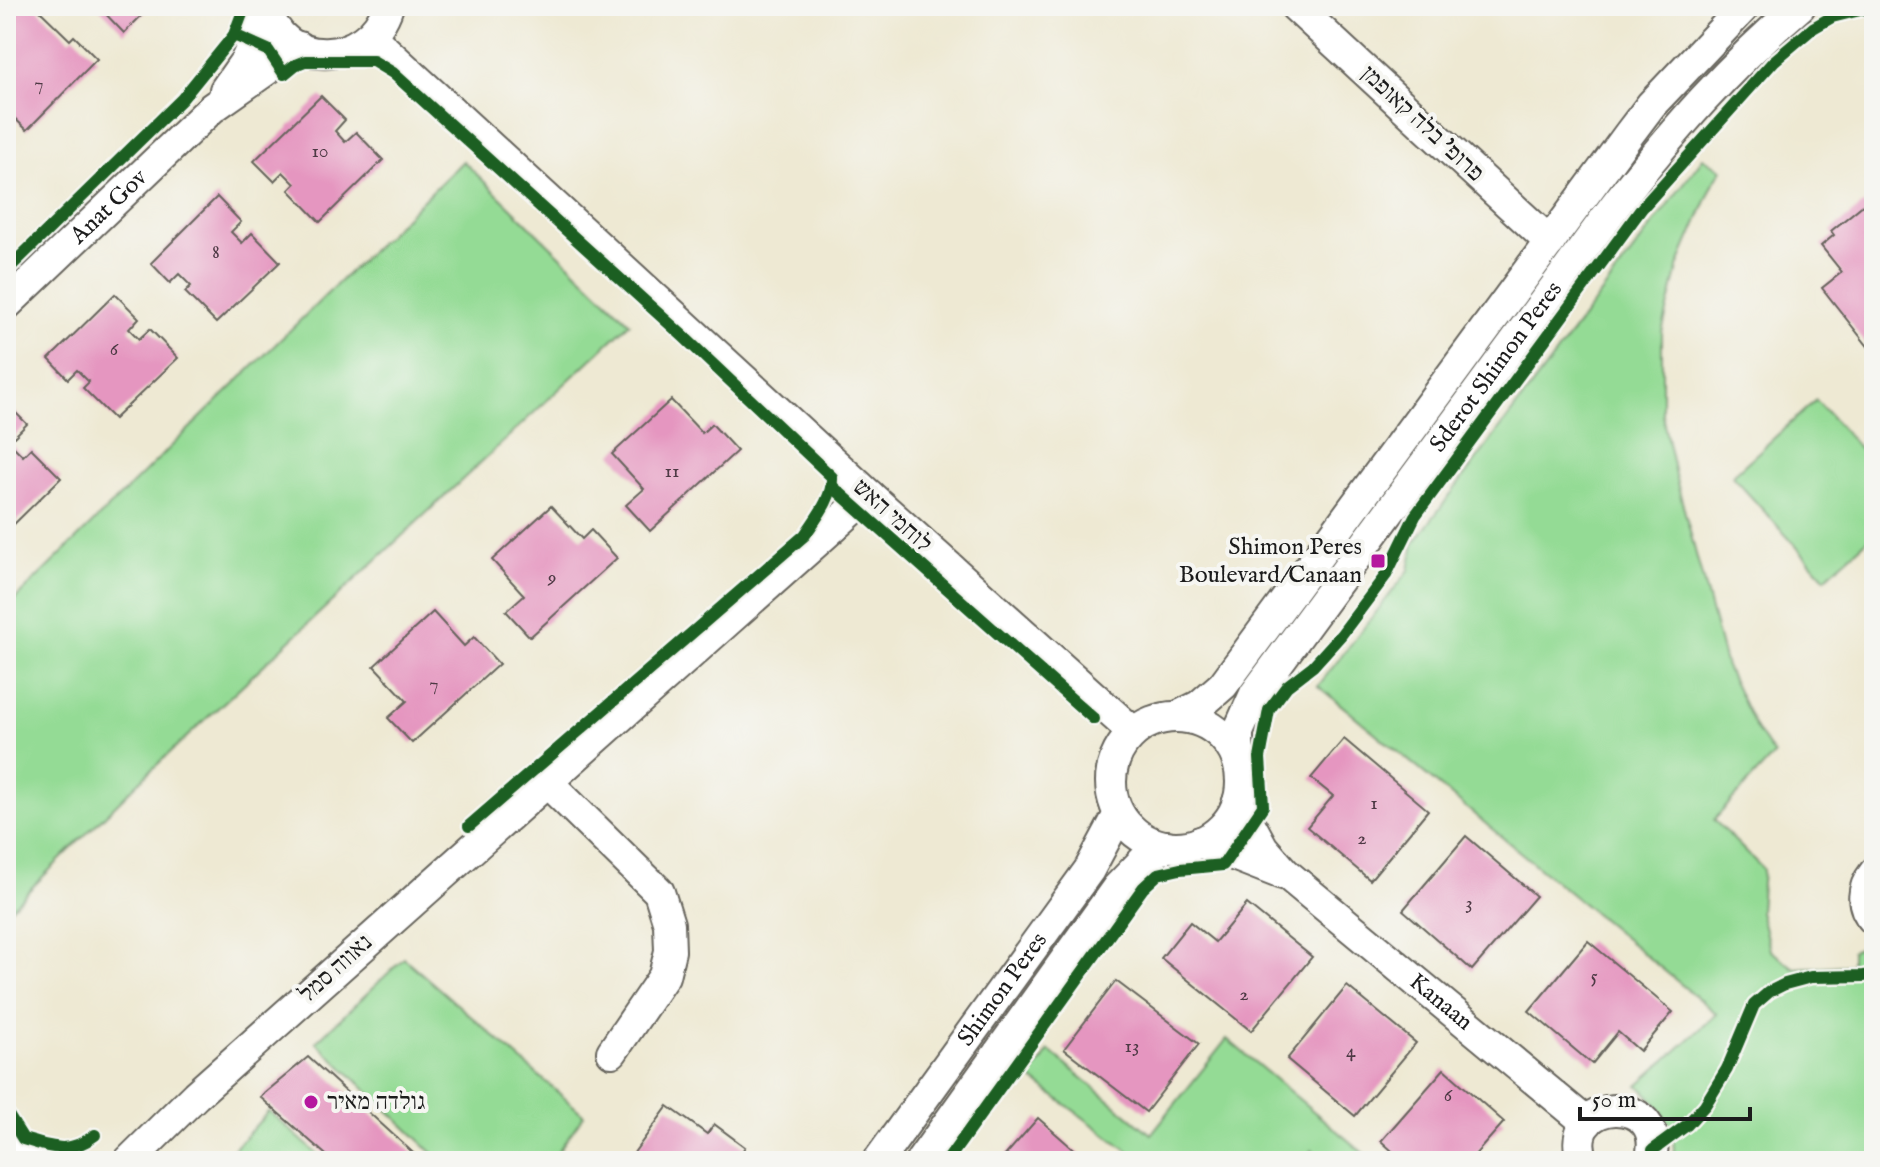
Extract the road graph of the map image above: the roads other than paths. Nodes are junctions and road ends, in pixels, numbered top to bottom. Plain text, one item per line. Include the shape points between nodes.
1 (388, 6) edge
2 (1295, 6) edge
3 (1745, 6) edge
4 (1815, 6) edge
5 (267, 9) edge
6 (1793, 12) edge
7 (371, 37) junction
8 (299, 47) junction
9 (212, 108) junction
10 (1550, 242) junction
11 (6, 305) edge
12 (869, 495) junction
13 (1179, 716) junction
14 (1133, 732) junction
15 (1238, 758) junction
16 (547, 782) junction
17 (1238, 802) junction
18 (1119, 814) junction
19 (1200, 842) junction
20 (1167, 846) junction
21 (1874, 873) edge
22 (1295, 880) junction
23 (1874, 920) edge
24 (612, 1052) dead end
25 (1587, 1123) junction
26 (6, 1137) edge
27 (928, 1155) edge
28 (54, 1161) edge
29 (129, 1161) edge
30 (878, 1161) edge
31 (1583, 1161) edge
32 (1650, 1161) edge

1 - 7 street
2 - 10 street, פרופ' בלה קאופמן
3 - 10 street, Sderot Shimon Peres via 1651,105
4 - 6 street, Sderot Shimon Peres
5 - 8 street via 286,39
5 - 9 street, Anat Gov via 246,60
6 - 15 street, Sderot Shimon Peres via 1695,107 1597,230 1255,694 1238,732
7 - 8 street via 330,54
7 - 12 street, לוחמי האש
8 - 9 street, Anat Gov
9 - 11 street, Anat Gov
10 - 13 street, Sderot Shimon Peres via 1238,666 1215,694
12 - 14 street, לוחמי האש
12 - 16 street, נאווה סמל
13 - 14 street
13 - 15 street via 1208,724
14 - 18 street via 1120,747 1110,780
15 - 17 street
16 - 24 street via 659,892 669,924 664,976
16 - 29 street, נאווה סמל
17 - 19 street via 1223,828
17 - 22 street, Kanaan via 1263,848
18 - 20 street via 1140,836
18 - 30 street, Shimon Peres via 1089,870
19 - 20 street
19 - 22 street, Kanaan
20 - 27 street, Shimon Peres via 1149,855 1117,888
21 - 23 street via 1864,894
22 - 25 street, Kanaan
25 - 31 street via 1579,1143
25 - 32 street via 1607,1110 1640,1117 1652,1138
26 - 28 street via 10,1144

